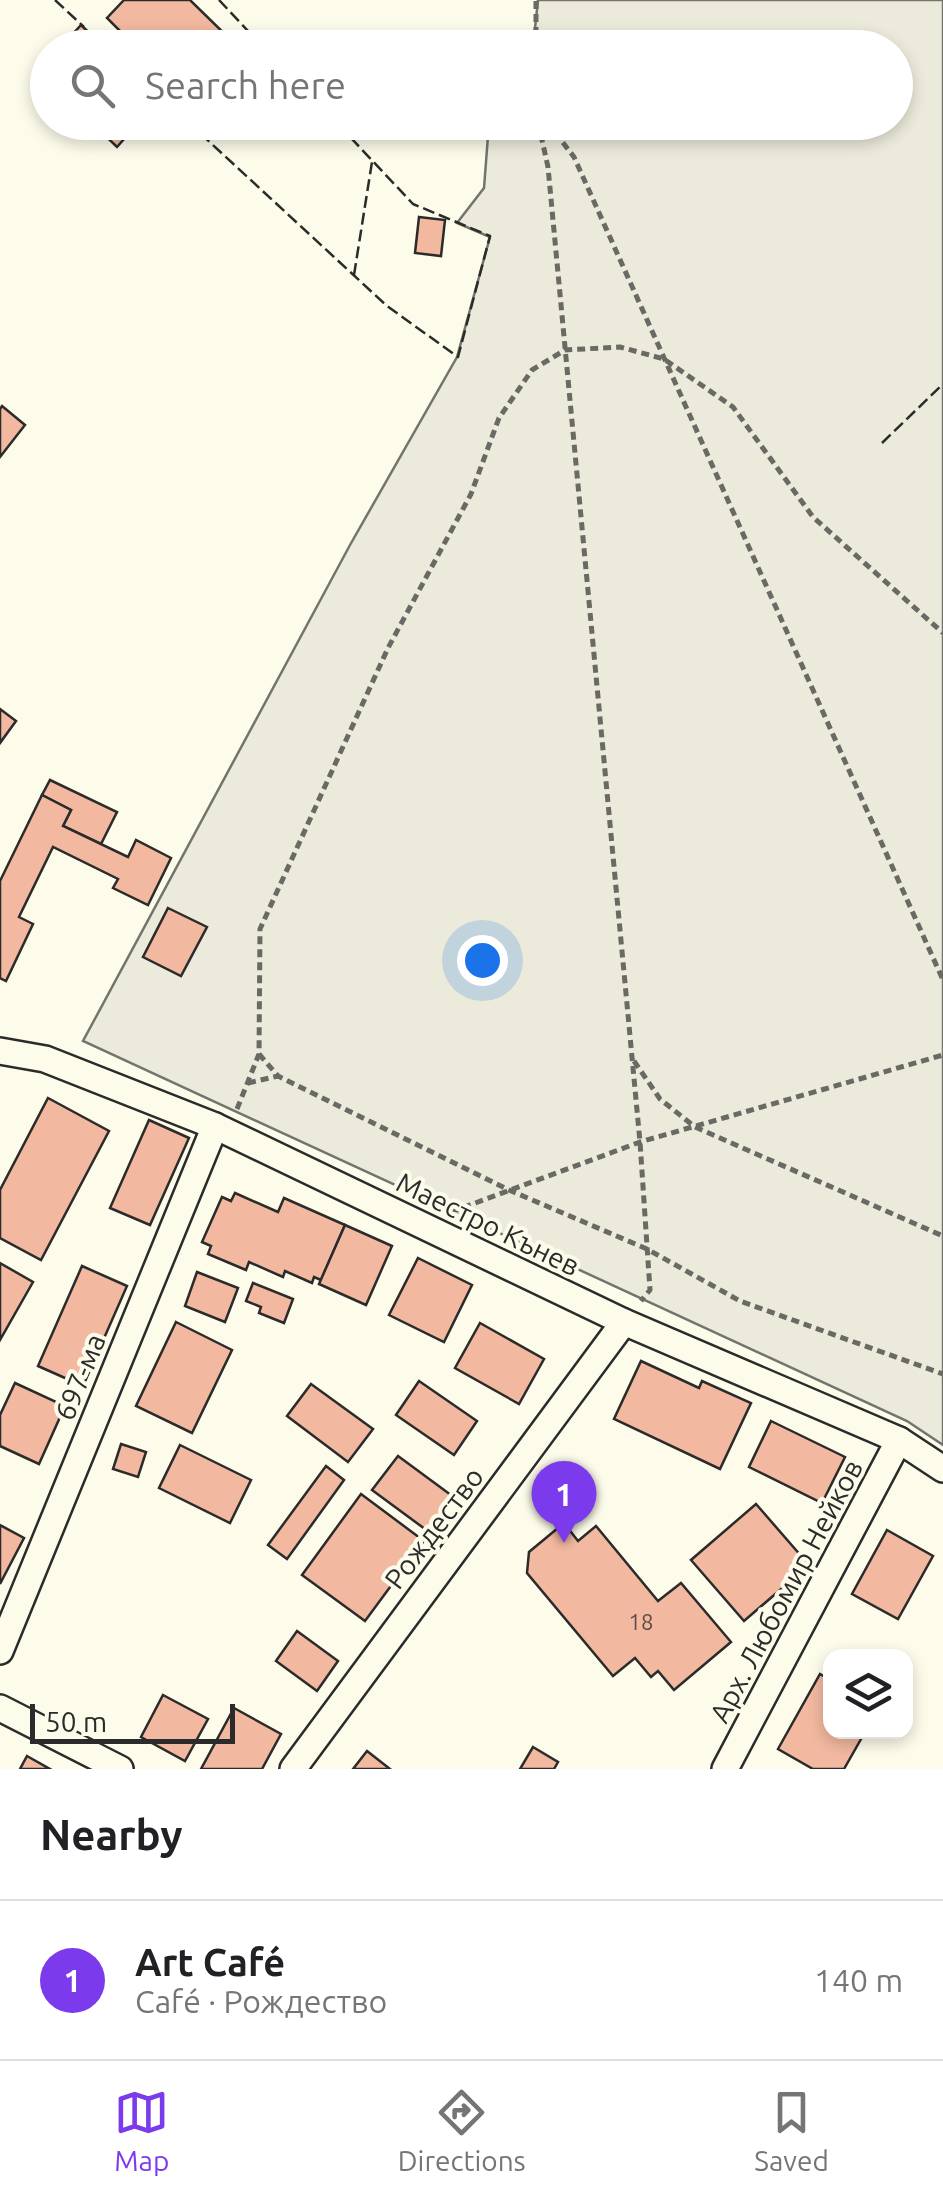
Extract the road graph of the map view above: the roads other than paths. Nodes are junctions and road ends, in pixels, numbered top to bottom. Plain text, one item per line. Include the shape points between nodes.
1 (0, 1051) edge
2 (215, 1126) junction
3 (624, 1322) junction
4 (899, 1440) junction
5 (943, 1469) edge
6 (0, 1652) edge
7 (0, 1708) edge
8 (120, 1769) edge
9 (293, 1769) edge
10 (726, 1769) edge

1 - 2 street, Маестро Кънев via 45,1059
2 - 3 street, Маестро Кънев
2 - 6 street, 697-ма
3 - 4 street, Маестро Кънев
3 - 9 street, Рождество
4 - 5 street, Маестро Кънев
4 - 10 street, Арх. Любомир Нейков
7 - 8 street

